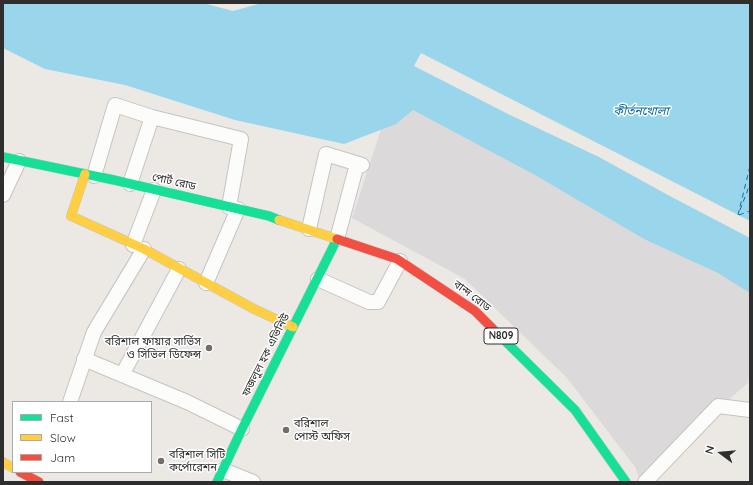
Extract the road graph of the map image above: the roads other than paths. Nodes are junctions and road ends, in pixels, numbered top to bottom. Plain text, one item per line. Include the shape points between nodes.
1 (152, 117) junction
2 (3, 157) edge
3 (19, 161) junction
4 (90, 175) junction
5 (130, 184) junction
6 (154, 190) junction
7 (3, 195) edge
8 (234, 208) junction
9 (309, 229) junction
10 (338, 239) junction
11 (138, 247) junction
12 (400, 261) junction
13 (179, 269) junction
14 (318, 279) junction
15 (206, 283) junction
16 (293, 327) junction
17 (84, 359) junction
18 (122, 375) junction
19 (70, 401) edge
20 (750, 410) edge
21 (242, 429) junction
22 (3, 462) edge
23 (12, 467) edge
24 (23, 473) edge
25 (220, 476) edge
26 (36, 478) edge
27 (253, 482) edge
28 (626, 482) edge
29 (645, 482) edge

1 - 4 street via 115,105
1 - 5 street
1 - 8 street via 241,139
2 - 3 main road, পোর্ট রোড
3 - 4 main road, পোর্ট রোড
3 - 7 street
4 - 5 main road, পোর্ট রোড
4 - 11 main road via 71,216
5 - 6 main road, পোর্ট রোড
6 - 8 main road, পোর্ট রোড
6 - 11 street
8 - 9 main road, পোর্ট রোড via 270,216
8 - 15 street
9 - 10 main road, পোর্ট রোড
9 - 10 street via 326,154 360,164
10 - 12 main road, বান্দ রোড / N809
10 - 14 main road, ফজলুল হক এভিনিউ
11 - 13 main road
11 - 17 street via 94,332
12 - 14 street via 378,302 369,302
12 - 28 main road, বান্দ রোড / N809 via 475,311 576,410
13 - 15 main road
13 - 18 street
14 - 16 main road, ফজলুল হক এভিনিউ
15 - 16 main road
16 - 21 main road, ফজলুল হক এভিনিউ
17 - 18 street
17 - 19 street
18 - 21 street via 187,402
20 - 29 street via 718,406
21 - 25 main road, ফজলুল হক এভিনিউ
22 - 23 main road
24 - 26 main road
25 - 27 street

